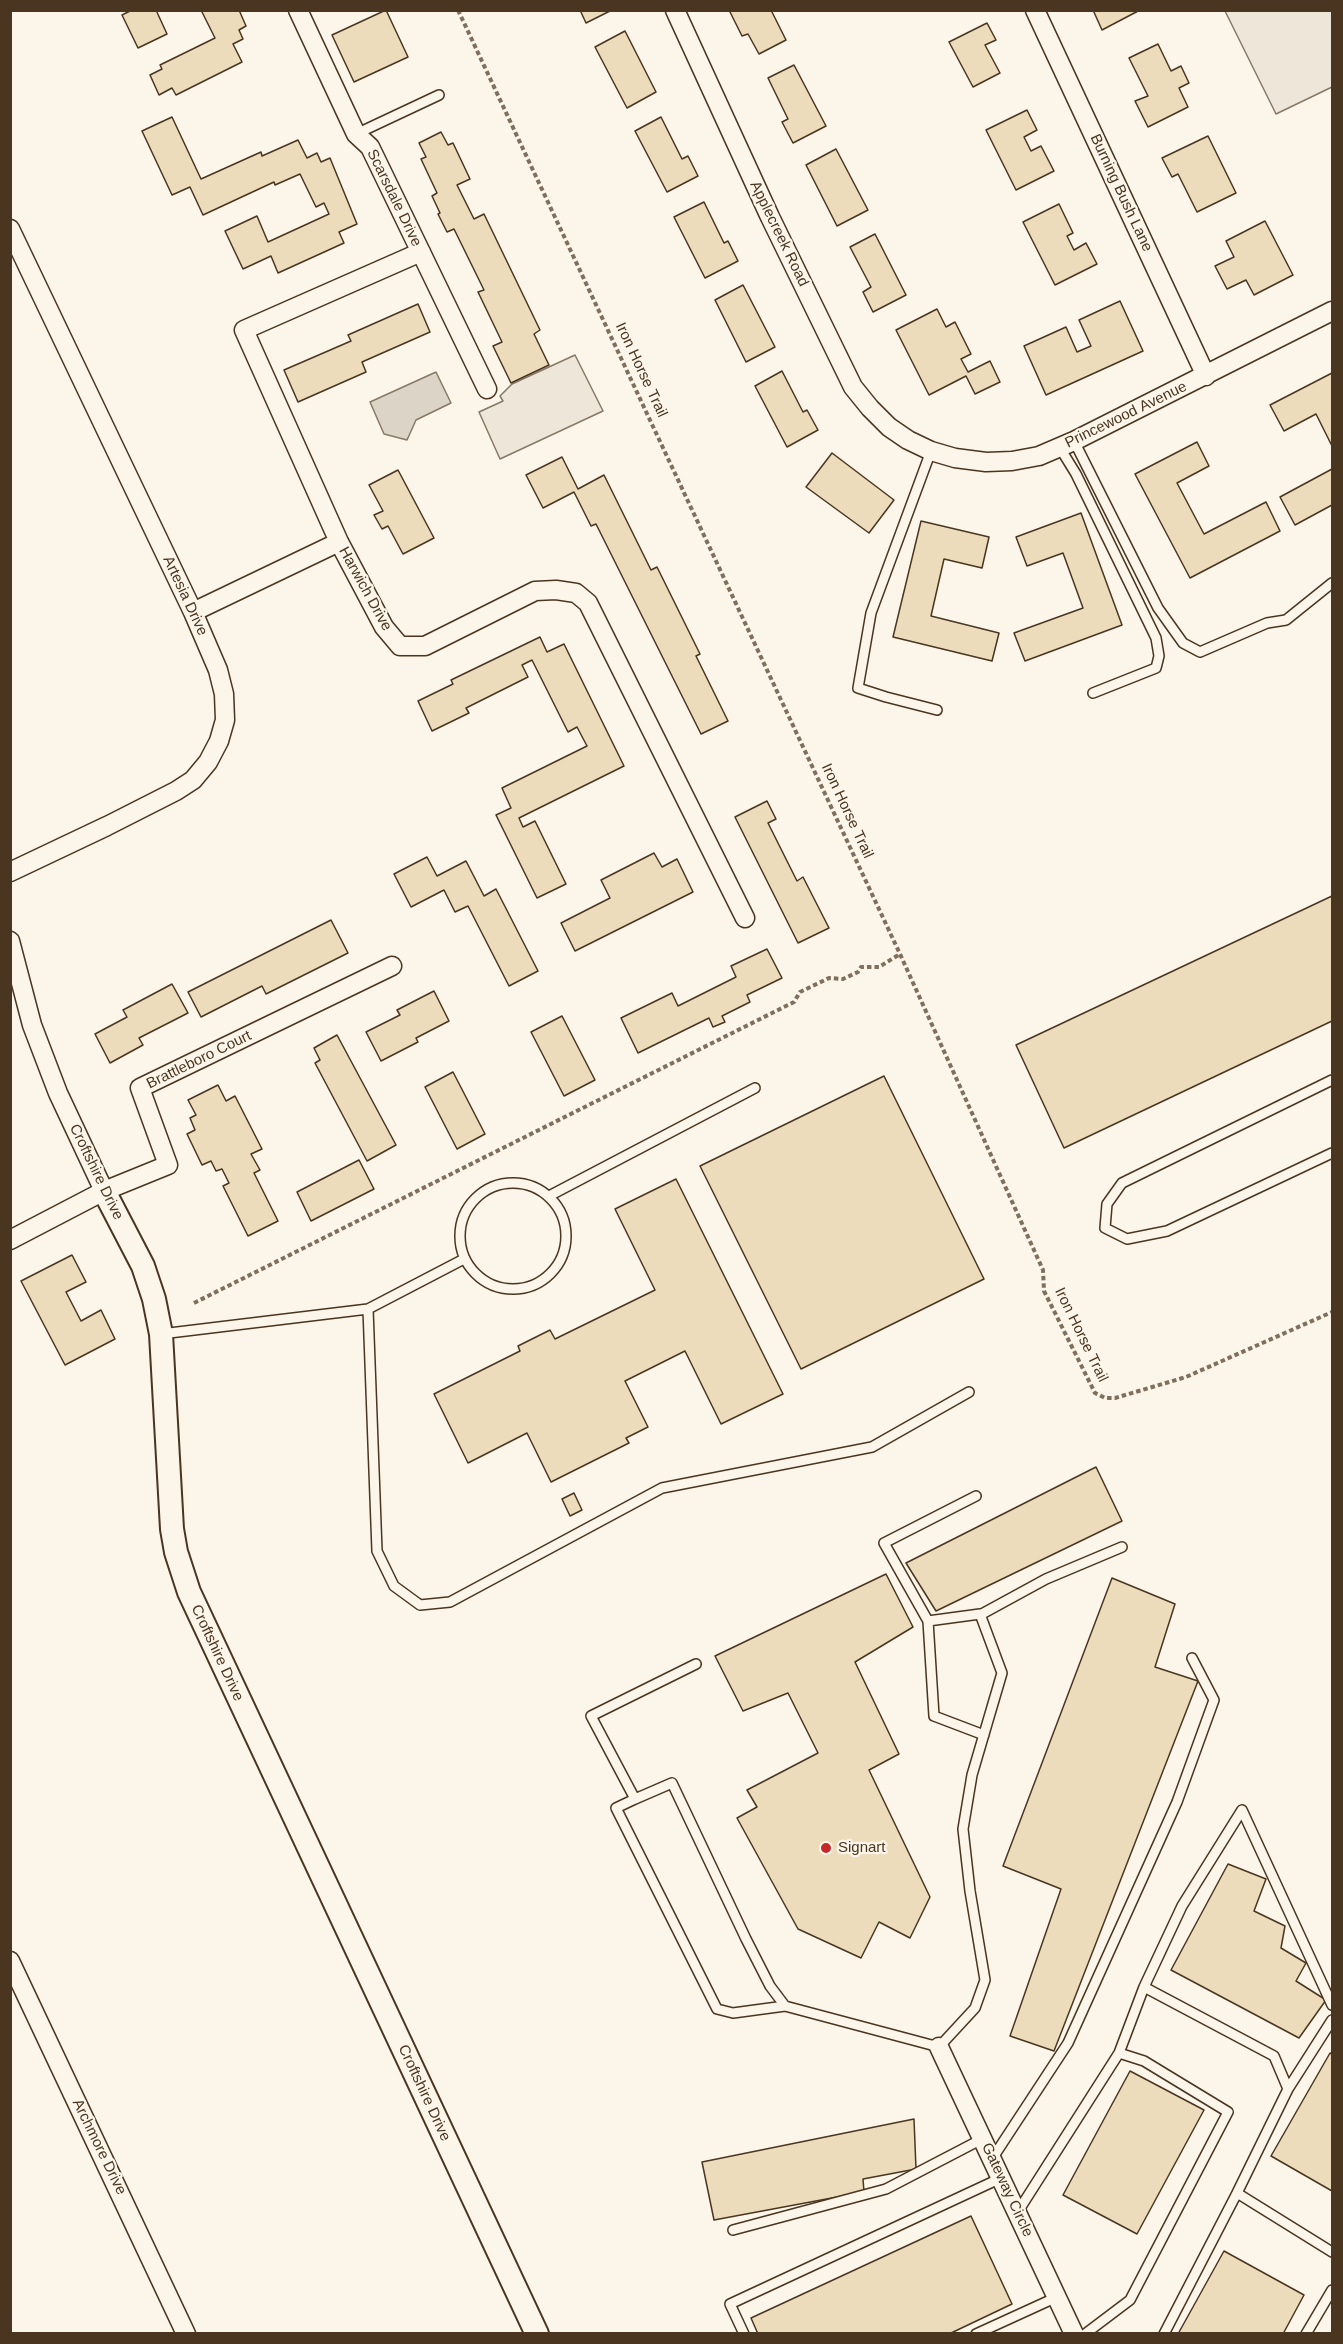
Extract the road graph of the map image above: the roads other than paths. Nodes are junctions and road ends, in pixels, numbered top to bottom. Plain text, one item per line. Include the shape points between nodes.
1 (298, 10) edge
2 (675, 10) edge
3 (1035, 10) edge
4 (439, 95) dead end
5 (356, 134) junction
6 (10, 229) edge
7 (421, 252) junction
8 (1332, 311) edge
9 (1206, 376) junction
10 (487, 389) dead end
11 (908, 440) joint
12 (1067, 445) junction
13 (931, 451) junction
14 (339, 542) junction
15 (1332, 583) edge
16 (193, 612) junction
17 (1092, 693) dead end
18 (937, 710) dead end
19 (10, 872) edge
20 (745, 918) dead end
21 (10, 941) edge
22 (392, 966) dead end
23 (1332, 1080) edge
24 (755, 1088) dead end
25 (1332, 1153) edge
26 (104, 1191) junction
27 (549, 1196) junction
28 (10, 1240) edge
29 (464, 1259) junction
30 (368, 1309) junction
31 (160, 1334) junction
32 (969, 1392) dead end
33 (976, 1496) dead end
34 (1122, 1547) dead end
35 (980, 1615) junction
36 (928, 1621) junction
37 (1192, 1658) dead end
38 (696, 1664) dead end
39 (984, 1735) junction
40 (635, 1799) junction
41 (10, 1961) edge
42 (1144, 1987) junction
43 (1332, 2004) edge
44 (785, 2006) junction
45 (1332, 2020) edge
46 (939, 2048) junction
47 (1119, 2053) junction
48 (1288, 2089) junction
49 (982, 2139) junction
50 (992, 2159) junction
51 (1001, 2178) junction
52 (1237, 2193) junction
53 (1017, 2213) junction
54 (733, 2230) dead end
55 (1332, 2252) edge
56 (1332, 2290) edge
57 (1057, 2297) junction
58 (186, 2334) edge
59 (537, 2334) edge
60 (744, 2334) edge
61 (976, 2334) edge
62 (1074, 2334) edge
63 (1085, 2334) edge
64 (1164, 2334) edge
65 (1306, 2334) edge

1 - 5 street, Scarsdale Drive
2 - 11 street, Applecreek Road via 853,387 870,408
3 - 9 street, Burning Bush Lane
4 - 5 lane
5 - 7 street, Scarsdale Drive via 370,147
6 - 16 street, Artesia Drive
7 - 10 street, Scarsdale Drive
7 - 14 street, Harwich Drive via 244,330
8 - 9 street, Princewood Avenue
9 - 12 street, Princewood Avenue
11 - 13 street, Princewood Avenue
12 - 13 street, Princewood Avenue via 1039,456 995,462
12 - 15 lane via 1158,608 1183,643 1200,652 1267,623 1286,620
12 - 17 lane via 1076,474 1156,638 1159,656 1156,668
13 - 18 lane via 871,613 858,688
14 - 16 street
14 - 20 street, Harwich Drive via 384,627 400,646 425,646 535,591 576,593 588,603
16 - 19 street, Artesia Drive via 224,694 225,720 208,762 193,780 176,791
21 - 26 street, Croftshire Drive via 32,1025 58,1093
22 - 26 street, Brattleboro Court via 140,1088 168,1165
23 - 25 lane via 1122,1183 1107,1204 1105,1228 1127,1239 1167,1231
24 - 27 lane
26 - 28 street
26 - 31 street, Croftshire Drive via 142,1266 154,1299
27 - 29 lane via 534,1186 516,1183 498,1185 481,1193 468,1206 461,1223 459,1242
27 - 29 lane via 566,1226 566,1243 561,1259 538,1284 504,1289 488,1284
29 - 30 lane
30 - 31 lane
30 - 32 lane via 377,1551 393,1586 420,1605 450,1602 662,1488 872,1447
31 - 59 street, Croftshire Drive via 172,1529 189,1592
33 - 36 lane via 884,1543
34 - 35 lane via 1046,1579
35 - 36 lane
35 - 39 lane via 1002,1673
36 - 39 lane via 934,1716
37 - 50 lane via 1214,1700 1177,1802 1068,2043
38 - 40 lane via 591,1716
39 - 46 lane via 963,1829 984,1980 975,2008
40 - 44 lane via 672,1783 746,1940
40 - 44 lane via 616,1808 717,2009 733,2013
41 - 58 street, Archmore Drive
42 - 43 lane via 1182,1906 1242,1810
42 - 47 lane
42 - 48 lane via 1274,2056
44 - 46 lane
45 - 48 lane
46 - 49 street, Gateway Circle
47 - 53 lane
47 - 63 lane via 1144,2061 1228,2112 1130,2300
48 - 52 lane
49 - 50 street, Gateway Circle
49 - 54 lane via 886,2189
50 - 51 street, Gateway Circle
51 - 53 street, Gateway Circle
51 - 60 lane via 730,2304
52 - 55 lane
52 - 64 lane
53 - 57 street, Gateway Circle
56 - 65 lane
57 - 61 lane
57 - 62 street, Gateway Circle

